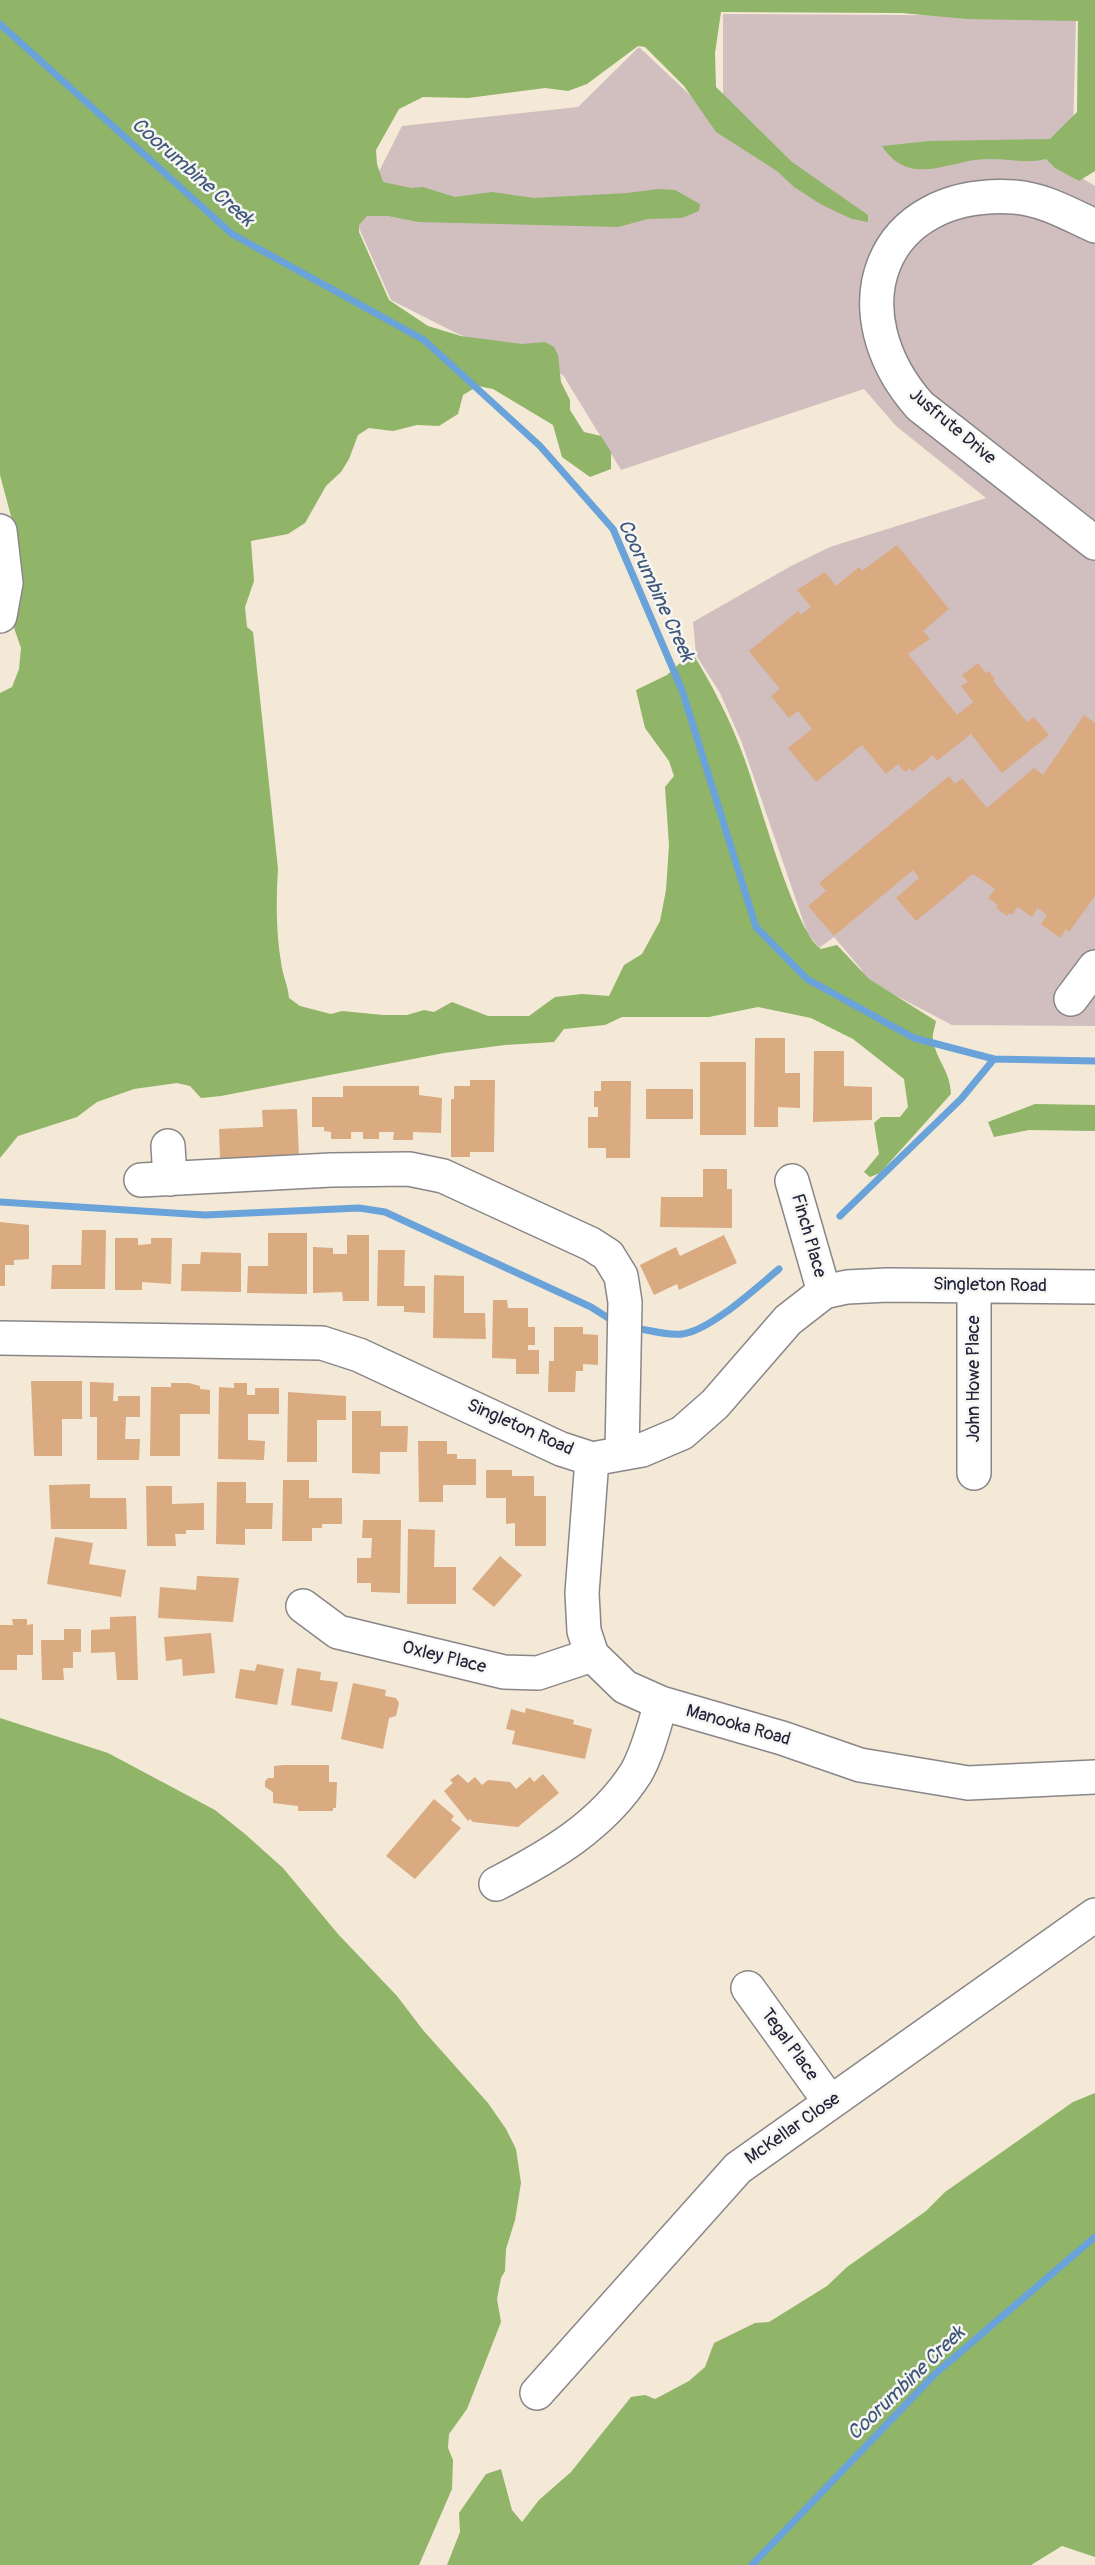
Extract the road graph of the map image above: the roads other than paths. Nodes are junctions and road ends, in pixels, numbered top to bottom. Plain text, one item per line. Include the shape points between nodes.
1 (1095, 226) edge
2 (0, 531) edge
3 (1095, 543) edge
4 (0, 616) edge
5 (1095, 967) edge
6 (1071, 999) dead end
7 (168, 1146) dead end
8 (792, 1181) dead end
9 (974, 1286) junction
10 (1095, 1287) edge
11 (824, 1292) junction
12 (0, 1338) edge
13 (607, 1456) junction
14 (974, 1473) dead end
15 (303, 1606) dead end
16 (592, 1655) junction
17 (661, 1703) junction
18 (1095, 1777) edge
19 (496, 1884) dead end
20 (1095, 1915) edge
21 (748, 1988) dead end
22 (830, 2102) junction
23 (537, 2393) dead end

1 - 3 main road, Jusfrute Drive via 1039,201 1014,197 966,200 940,208 919,217 901,233 882,269 878,293 882,339 903,387 920,406
2 - 4 main road via 6,583
5 - 6 main road
7 - 13 main road, Manooka Road via 155,1179 409,1169 443,1176 608,1254 621,1276 625,1302
8 - 11 main road, Finch Place
9 - 10 main road, Singleton Road
9 - 11 main road, Singleton Road via 887,1285
9 - 14 main road, John Howe Place
11 - 13 main road, Singleton Road via 788,1320 715,1404 682,1433 642,1450
12 - 13 main road, Singleton Road via 322,1344 359,1355 561,1449
13 - 16 main road, Manooka Road via 582,1593 584,1631
15 - 16 main road, Oxley Place via 338,1632 504,1672 538,1673
16 - 17 main road, Manooka Road via 625,1687
17 - 18 main road, Manooka Road via 860,1765 968,1783
17 - 19 main road via 636,1772 612,1803 579,1837
20 - 22 main road, McKellar Close
21 - 22 main road, Tegal Place
22 - 23 main road, McKellar Close via 738,2168

